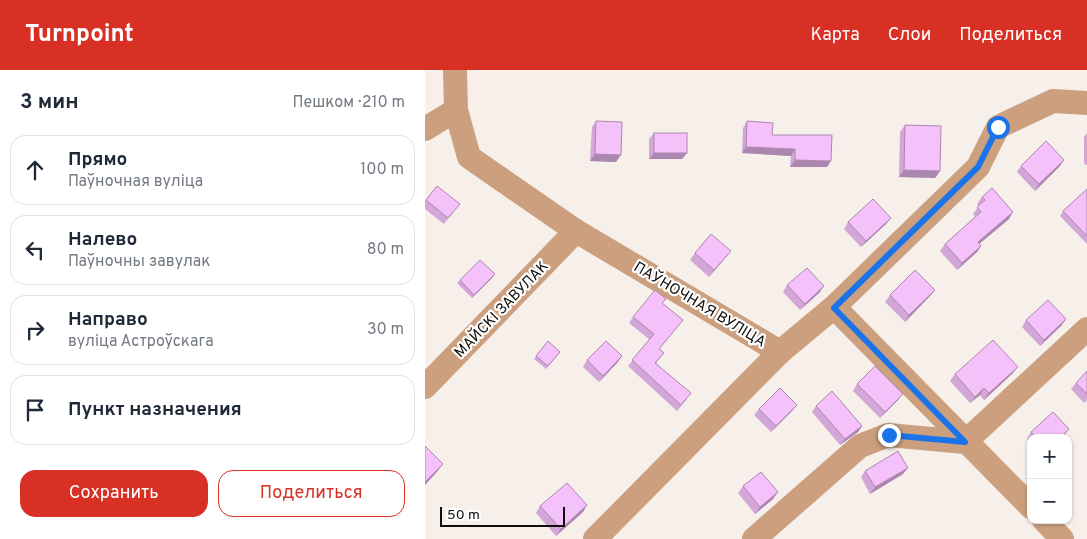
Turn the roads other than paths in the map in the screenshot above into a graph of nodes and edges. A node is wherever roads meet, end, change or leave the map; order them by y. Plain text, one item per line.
1 (455, 70) edge
2 (1087, 103) edge
3 (456, 110) junction
4 (425, 129) edge
5 (576, 230) junction
6 (834, 308) junction
7 (1087, 329) edge
8 (780, 352) junction
9 (425, 387) edge
10 (965, 442) junction
11 (1027, 503) edge
12 (1047, 524) edge
13 (595, 539) edge
14 (754, 539) edge
15 (1062, 539) edge

1 - 3 street, ПАЎНОЧНАЯ ВУЛІЦА
2 - 6 street, ПАЎНОЧНАЯ ВУЛІЦА
3 - 4 street
3 - 5 street, ПАЎНОЧНАЯ ВУЛІЦА
5 - 8 street, ПАЎНОЧНАЯ ВУЛІЦА
5 - 9 street, МАЙСКІ ЗАВУЛАК
6 - 8 street, ПАЎНОЧНАЯ ВУЛІЦА
6 - 10 street
7 - 10 street
8 - 13 street
10 - 11 street
10 - 14 street
12 - 15 street

